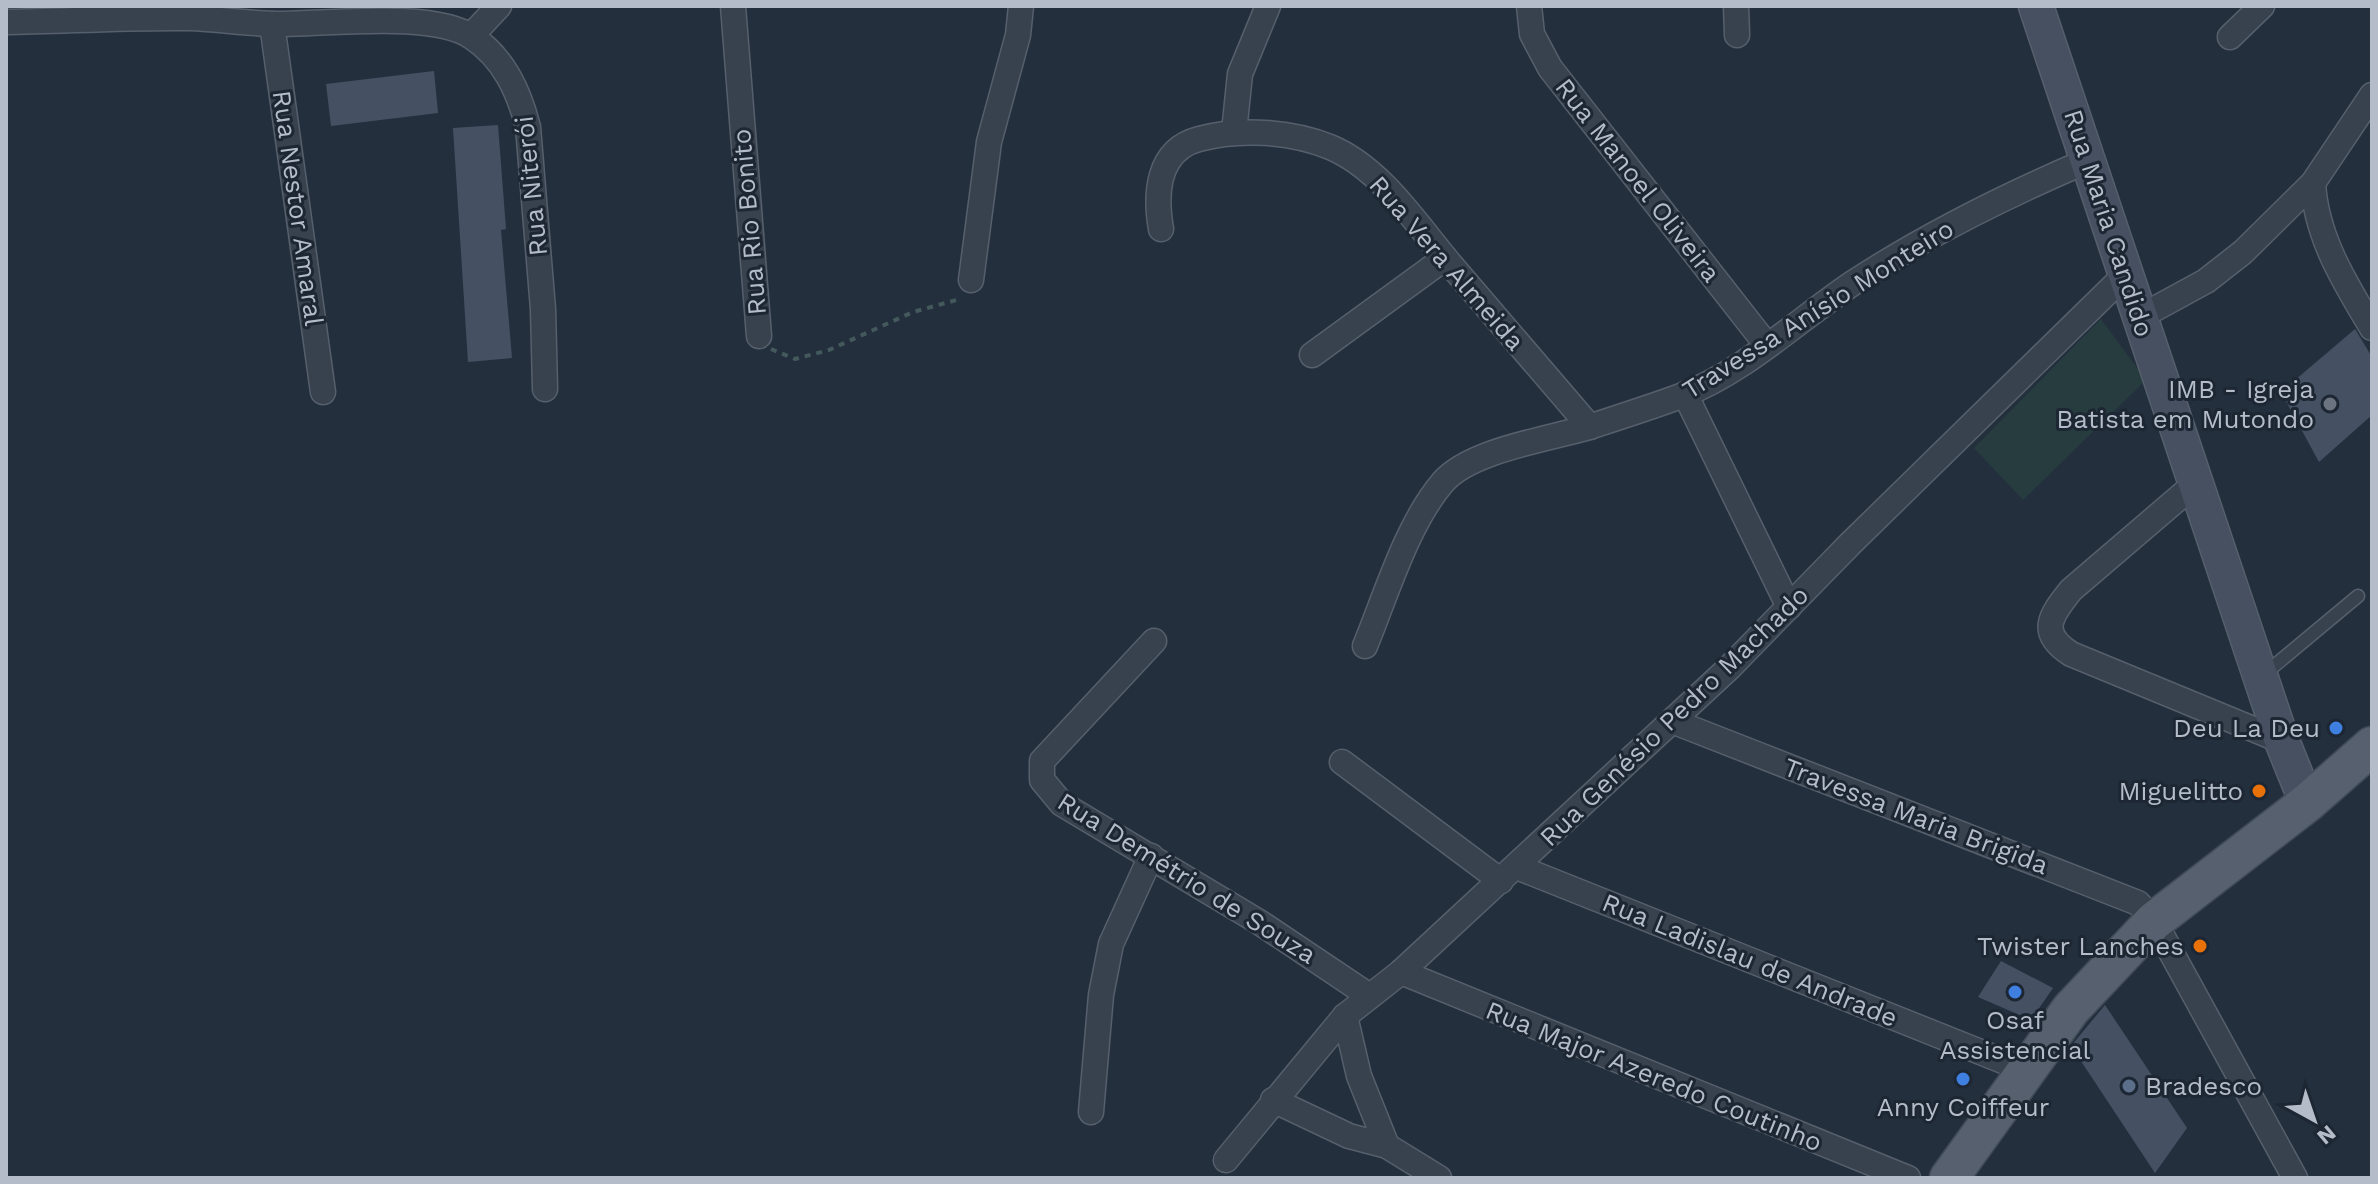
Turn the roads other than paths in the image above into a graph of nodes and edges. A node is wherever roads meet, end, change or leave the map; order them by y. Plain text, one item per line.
1 (499, 6) edge
2 (733, 6) edge
3 (1021, 6) edge
4 (1268, 6) edge
5 (1529, 6) edge
6 (1736, 6) edge
7 (2036, 6) edge
8 (2262, 6) edge
9 (194, 12) edge
10 (6, 22) edge
11 (272, 24) junction
12 (1737, 35) dead end
13 (471, 36) junction
14 (2230, 37) dead end
15 (2372, 95) edge
16 (1234, 132) junction
17 (2089, 160) junction
18 (2313, 183) junction
19 (1161, 229) dead end
20 (1445, 258) junction
21 (2126, 274) junction
22 (971, 280) road end
23 (2140, 317) junction
24 (2372, 328) edge
25 (759, 336) road end
26 (1766, 344) junction
27 (1312, 355) dead end
28 (545, 389) dead end
29 (323, 392) dead end
30 (1685, 394) junction
31 (1590, 427) junction
32 (2196, 483) junction
33 (2358, 596) dead end
34 (1789, 607) junction
35 (1154, 641) dead end
36 (1365, 646) dead end
37 (2261, 677) junction
38 (1672, 721) junction
39 (2282, 741) junction
40 (2372, 746) edge
41 (1342, 762) dead end
42 (2307, 803) junction
43 (1151, 856) junction
44 (1509, 874) junction
45 (2154, 921) junction
46 (1401, 972) junction
47 (1368, 995) junction
48 (1345, 1016) junction
49 (2028, 1071) junction
50 (1273, 1100) junction
51 (1091, 1112) dead end
52 (1387, 1146) junction
53 (1226, 1160) dead end
54 (1439, 1178) edge
55 (1908, 1178) edge
56 (1949, 1178) edge
57 (2295, 1178) edge

1 - 13 street
2 - 25 street, Rua Rio Bonito
3 - 22 street
4 - 16 street
5 - 26 street, Rua Manoel Oliveira
6 - 12 street
7 - 17 street, Rua Maria Candido
8 - 14 street
9 - 10 street, Rua Niterói
9 - 11 street, Rua Niterói
11 - 13 street, Rua Niterói
11 - 29 street, Rua Nestor Amaral
13 - 28 street, Rua Niterói
15 - 18 street
16 - 19 street, Rua Vera Almeida
16 - 20 street, Rua Vera Almeida
17 - 21 street, Rua Maria Candido
17 - 26 street, Travessa Anísio Monteiro
18 - 23 street
18 - 24 street
20 - 27 street
20 - 31 street, Rua Vera Almeida
21 - 23 street, Rua Maria Candido
21 - 34 street, Rua Genésio Pedro Machado
23 - 32 street, Rua Maria Candido
26 - 30 street, Travessa Anísio Monteiro
30 - 31 street, Travessa Anísio Monteiro
30 - 34 street
31 - 36 street, Travessa Anísio Monteiro
32 - 37 street, Rua Maria Candido
32 - 39 street
33 - 37 lane
34 - 38 street, Rua Genésio Pedro Machado
35 - 43 street, Rua Demétrio de Souza
37 - 39 street, Rua Maria Candido
38 - 44 street, Rua Genésio Pedro Machado
38 - 45 street, Travessa Maria Brigida
39 - 42 street, Rua Maria Candido
40 - 42 main road
41 - 44 street, Rua Ladislau de Andrade
42 - 45 main road
43 - 47 street, Rua Demétrio de Souza
43 - 51 street
44 - 46 street, Rua Genésio Pedro Machado
44 - 49 street, Rua Ladislau de Andrade
45 - 49 main road
45 - 57 street
46 - 47 street, Rua Genésio Pedro Machado
46 - 55 street, Rua Major Azeredo Coutinho
47 - 48 street, Rua Genésio Pedro Machado
48 - 50 street, Rua Genésio Pedro Machado
48 - 52 street
49 - 56 main road
50 - 52 street
50 - 53 street, Rua Genésio Pedro Machado
52 - 54 street

